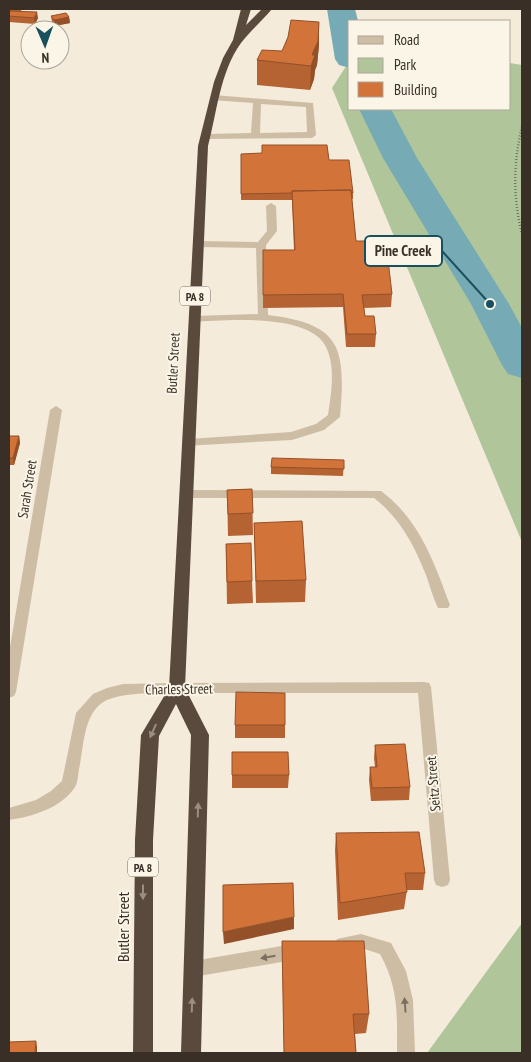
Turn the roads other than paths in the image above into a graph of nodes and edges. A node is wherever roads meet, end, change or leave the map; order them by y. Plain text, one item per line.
1 (246, 9) edge
2 (267, 9) edge
3 (235, 45) junction
4 (214, 98) junction
5 (257, 102) junction
6 (206, 137) junction
7 (255, 137) junction
8 (271, 206) dead end
9 (198, 244) junction
10 (261, 245) junction
11 (263, 318) junction
12 (194, 319) junction
13 (56, 410) dead end
14 (188, 443) junction
15 (186, 494) junction
16 (443, 605) dead end
17 (424, 687) joint
18 (177, 688) junction
19 (9, 692) edge
20 (9, 814) edge
21 (442, 880) dead end
22 (332, 946) edge
23 (312, 949) edge
24 (193, 969) junction
25 (143, 1053) edge
26 (191, 1053) edge
27 (406, 1053) edge

1 - 3 highway, Butler Street / PA 8
2 - 3 highway, Butler Street / PA 8
3 - 4 highway, Butler Street / PA 8
4 - 5 street
4 - 6 highway, Butler Street / PA 8
5 - 7 street
5 - 7 street
6 - 7 street
6 - 9 highway, Butler Street / PA 8
8 - 10 street
9 - 10 street
9 - 12 highway, Butler Street / PA 8
10 - 11 street
11 - 12 street
11 - 14 street
12 - 14 highway, Butler Street / PA 8
13 - 19 street, Sarah Street
14 - 15 highway, Butler Street / PA 8
15 - 16 street
15 - 18 highway, Butler Street / PA 8
17 - 18 street, Charles Street
17 - 21 street, Seitz Street
18 - 20 street, Charles Street
24 -> 18 highway, Butler Street / PA 8
18 -> 25 highway, Butler Street / PA 8
27 -> 22 street
23 -> 24 street
26 -> 24 highway, Butler Street / PA 8

